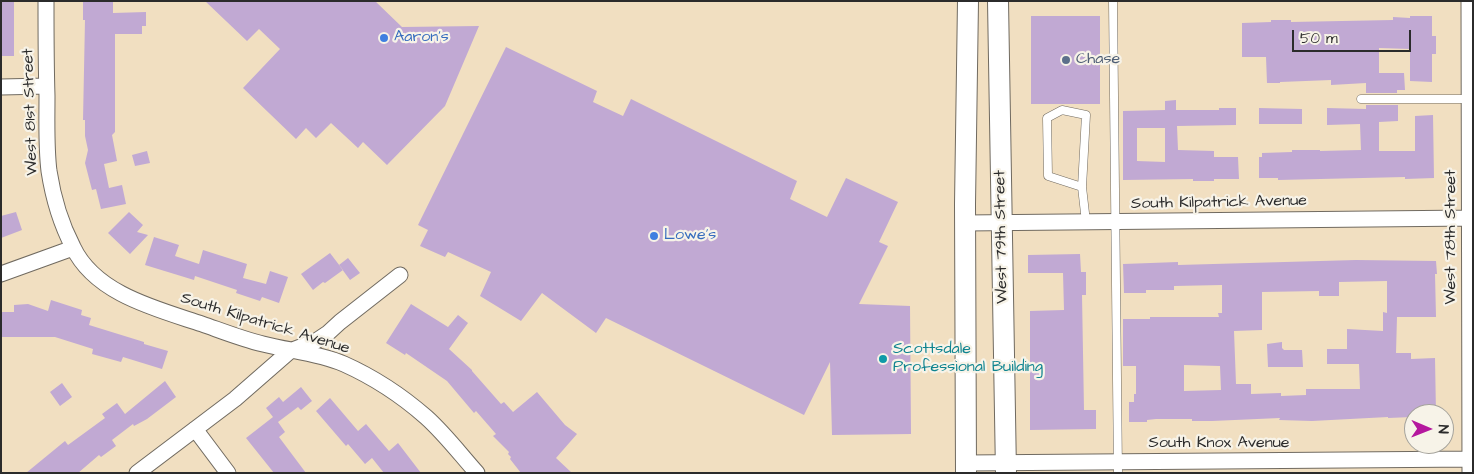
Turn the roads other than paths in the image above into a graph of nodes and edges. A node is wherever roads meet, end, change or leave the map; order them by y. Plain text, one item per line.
1 (46, 1) edge
2 (968, 1) edge
3 (998, 1) edge
4 (1113, 1) edge
5 (1469, 1) edge
6 (46, 86) junction
7 (1, 87) edge
8 (1361, 98) dead end
9 (1469, 99) junction
10 (1082, 187) junction
11 (1471, 218) edge
12 (1086, 222) junction
13 (1115, 222) junction
14 (965, 223) junction
15 (1001, 223) junction
16 (73, 248) junction
17 (1, 274) edge
18 (400, 275) dead end
19 (290, 351) junction
20 (195, 429) junction
21 (1471, 464) edge
22 (1118, 467) edge
23 (966, 468) edge
24 (1006, 468) edge
25 (136, 473) edge
26 (228, 473) edge
27 (478, 473) edge

1 - 6 street, West 81st Street
2 - 14 main road
3 - 15 main road, West 79th Street
4 - 13 lane
5 - 9 street, West 78th Street
6 - 7 street
6 - 16 street, West 81st Street
8 - 9 lane
9 - 11 street, West 78th Street
10 - 10 lane
10 - 12 lane
11 - 13 street, South Kilpatrick Avenue
11 - 21 street, West 78th Street
12 - 13 street, South Kilpatrick Avenue
12 - 15 street, South Kilpatrick Avenue
13 - 22 lane
14 - 15 street, South Kilpatrick Avenue
14 - 23 main road
15 - 24 main road, West 79th Street
16 - 17 street
16 - 19 street, South Kilpatrick Avenue
18 - 19 street
19 - 20 street
19 - 27 street, South Kilpatrick Avenue
20 - 25 street
20 - 26 street
21 - 22 street, South Knox Avenue
22 - 24 street, South Knox Avenue
23 - 24 street, South Knox Avenue

